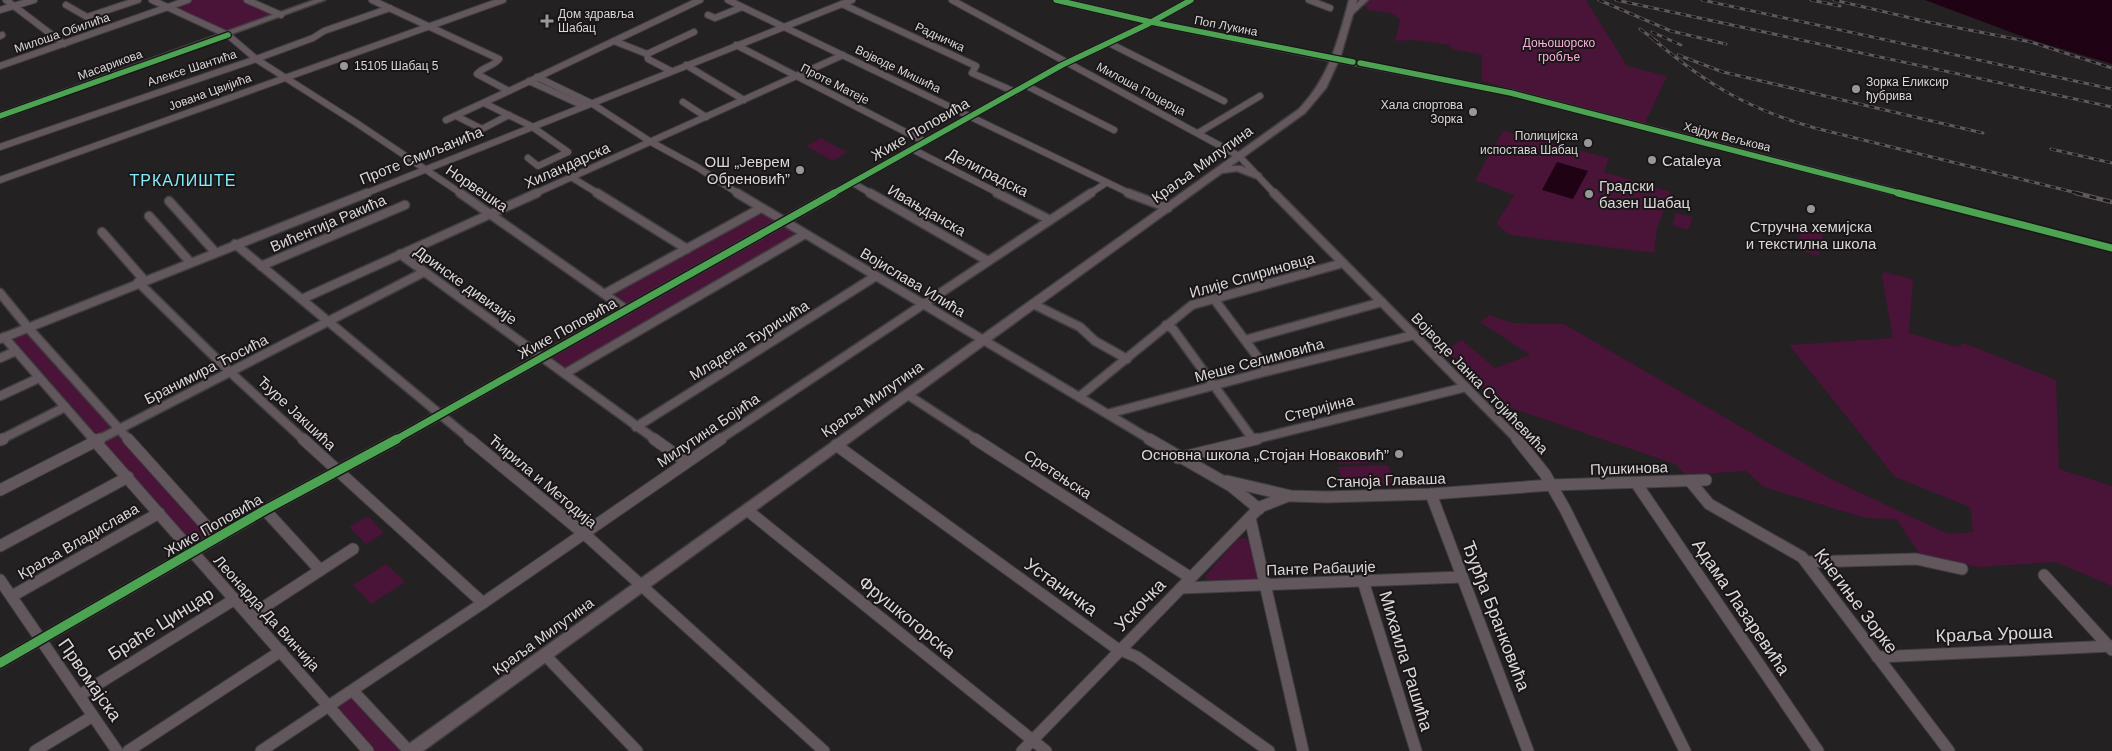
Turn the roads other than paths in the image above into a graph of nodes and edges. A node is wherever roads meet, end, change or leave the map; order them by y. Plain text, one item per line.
1 (6, 0) edge
2 (34, 0) edge
3 (138, 0) edge
4 (152, 0) edge
5 (188, 0) edge
6 (247, 0) edge
7 (321, 0) edge
8 (372, 0) edge
9 (503, 0) edge
10 (700, 0) edge
11 (728, 0) edge
12 (852, 0) edge
13 (952, 0) edge
14 (1056, 0) edge
15 (1191, 0) edge
16 (1309, 0) edge
17 (1353, 0) edge
18 (1364, 0) edge
19 (842, 4) junction
20 (66, 5) dead end
21 (14, 6) junction
22 (742, 7) junction
23 (166, 8) junction
24 (390, 8) junction
25 (1330, 8) dead end
26 (0, 10) edge
27 (1350, 13) junction
28 (281, 15) junction
29 (708, 15) dead end
30 (1151, 22) junction
31 (428, 26) junction
32 (782, 26) junction
33 (694, 32) dead end
34 (228, 35) junction
35 (614, 41) junction
36 (1108, 43) junction
37 (64, 44) junction
38 (1340, 44) junction
39 (736, 45) junction
40 (647, 54) junction
41 (842, 55) junction
42 (498, 58) joint
43 (256, 59) junction
44 (1334, 59) junction
45 (1067, 63) junction
46 (1357, 63) junction
47 (686, 65) junction
48 (0, 66) edge
49 (671, 71) junction
50 (1329, 72) junction
51 (796, 76) junction
52 (537, 77) junction
53 (284, 78) junction
54 (529, 81) junction
55 (1028, 86) junction
56 (509, 91) junction
57 (1015, 92) junction
58 (1260, 96) dead end
59 (744, 100) junction
60 (1224, 101) dead end
61 (683, 102) dead end
62 (484, 103) junction
63 (588, 104) junction
64 (509, 115) junction
65 (0, 116) edge
66 (456, 116) junction
67 (970, 116) junction
68 (706, 117) junction
69 (446, 120) dead end
70 (531, 126) junction
71 (1114, 130) dead end
72 (1198, 133) junction
73 (651, 142) junction
74 (925, 142) junction
75 (0, 146) edge
76 (912, 149) junction
77 (1239, 156) junction
78 (528, 158) dead end
79 (424, 169) junction
80 (1221, 170) junction
81 (1258, 176) junction
82 (571, 177) junction
83 (0, 180) edge
84 (1106, 182) junction
85 (853, 183) junction
86 (169, 201) dead end
87 (405, 206) dead end
88 (761, 208) junction
89 (1168, 208) junction
90 (491, 214) junction
91 (149, 216) dead end
92 (1050, 220) junction
93 (784, 221) junction
94 (102, 232) dead end
95 (805, 234) junction
96 (235, 244) junction
97 (2112, 248) edge
98 (687, 249) junction
99 (215, 252) junction
100 (400, 254) junction
101 (988, 261) junction
102 (190, 262) junction
103 (1343, 263) junction
104 (261, 266) junction
105 (424, 272) junction
106 (876, 276) junction
107 (141, 281) junction
108 (0, 293) edge
109 (606, 293) junction
110 (302, 299) junction
111 (1214, 299) junction
112 (1382, 302) junction
113 (922, 304) junction
114 (1033, 304) junction
115 (627, 310) junction
116 (328, 321) junction
117 (1166, 325) junction
118 (27, 327) junction
119 (1414, 335) junction
120 (2, 338) edge
121 (984, 339) junction
122 (1245, 340) junction
123 (16, 351) junction
124 (543, 357) junction
125 (0, 358) edge
126 (1127, 359) junction
127 (229, 371) junction
128 (1268, 371) junction
129 (566, 373) junction
130 (39, 378) junction
131 (1214, 386) junction
132 (1466, 387) junction
133 (908, 395) junction
134 (0, 396) edge
135 (1079, 397) junction
136 (65, 407) junction
137 (1112, 414) junction
138 (440, 415) junction
139 (636, 427) junction
140 (118, 429) junction
141 (1252, 438) junction
142 (0, 440) edge
143 (95, 441) junction
144 (836, 445) junction
145 (1178, 458) junction
146 (686, 462) junction
147 (338, 471) junction
148 (128, 477) junction
149 (1222, 480) junction
150 (1706, 480) dead end
151 (1690, 481) junction
152 (1636, 483) junction
153 (1552, 485) junction
154 (0, 490) edge
155 (1431, 494) junction
156 (1291, 496) junction
157 (1259, 509) junction
158 (266, 510) junction
159 (747, 510) junction
160 (159, 513) junction
161 (1250, 518) junction
162 (583, 533) junction
163 (217, 538) junction
164 (0, 546) edge
165 (353, 549) dead end
166 (193, 552) junction
167 (1806, 562) junction
168 (1962, 568) dead end
169 (320, 570) junction
170 (2044, 575) dead end
171 (1462, 577) junction
172 (1191, 578) junction
173 (1363, 581) junction
174 (1, 584) edge
175 (1266, 585) junction
176 (641, 586) junction
177 (1181, 588) junction
178 (12, 596) junction
179 (235, 599) junction
180 (483, 603) junction
181 (250, 616) junction
182 (41, 640) junction
183 (2111, 648) edge
184 (1121, 650) junction
185 (281, 651) junction
186 (545, 655) junction
187 (1877, 657) junction
188 (0, 663) edge
189 (353, 690) junction
190 (80, 695) junction
191 (330, 706) junction
192 (93, 716) junction
193 (1033, 740) junction
194 (36, 751) edge
195 (117, 751) edge
196 (128, 751) edge
197 (261, 751) edge
198 (368, 751) edge
199 (410, 751) edge
200 (637, 751) edge
201 (824, 751) edge
202 (1022, 751) edge
203 (1046, 751) edge
204 (1269, 751) edge
205 (1304, 751) edge
206 (1416, 751) edge
207 (1528, 751) edge
208 (1685, 751) edge
209 (1818, 751) edge
210 (1949, 751) edge

1 - 21 street
2 - 21 street
3 - 20 street
4 - 23 street
5 - 23 street, Милоша Обилића
6 - 28 street
7 - 28 main road, Масарикова
8 - 24 street
9 - 31 street
10 - 35 street
11 - 22 street, Војводе Мишића
12 - 19 street, Проте Смиљанића
13 - 45 street, Милоша Поцерца
14 - 30 street, Поп Лукина
15 - 30 street
16 - 25 street
17 - 27 main road, Краља Милутина
18 - 27 main road
19 - 32 street, Проте Смиљанића
19 - 57 street, Радничка
21 - 26 street
21 - 37 street
22 - 29 street
22 - 32 street, Војводе Мишића
23 - 34 street
23 - 37 street, Милоша Обилића
24 - 31 street
24 - 43 street, Алексе Шантића
27 - 38 main road, Краља Милутина
28 - 34 main road, Масарикова
30 - 36 street, Жике Поповића
30 - 44 street, Поп Лукина
31 - 42 street
31 - 53 street, Јована Цвијића
32 - 39 street, Проте Смиљанића
32 - 41 street, Војводе Мишића
33 - 40 street
34 - 43 street
34 - 65 main road, Масарикова
35 - 40 street
35 - 52 street
36 - 45 street, Жике Поповића
36 - 60 street
37 - 48 street, Милоша Обилића
38 - 44 main road, Краља Милутина
38 - 46 main road
39 - 47 street, Проте Смиљанића
39 - 51 street, Проте Матеје
40 - 49 street
41 - 51 street, Хиландарска
41 - 67 street, Војводе Мишића
42 - 56 street
43 - 53 street
43 - 75 street, Алексе Шантића
44 - 46 main road, Хајдук Вељкова
44 - 50 main road, Краља Милутина
45 - 55 street, Жике Поповића
45 - 72 street, Милоша Поцерца
46 - 50 main road
46 - 97 main road, Хајдук Вељкова
47 - 49 street, Проте Смиљанића
47 - 59 street
49 - 63 street, Проте Смиљанића
50 - 77 main road, Краља Милутина
51 - 59 street, Хиландарска
51 - 74 street, Проте Матеје
52 - 54 street
52 - 63 street
53 - 79 street, Норвешка
53 - 83 street, Јована Цвијића
54 - 56 street
54 - 63 street
55 - 57 street, Жике Поповића
55 - 71 street
56 - 62 street
57 - 67 street, Жике Поповића
58 - 72 street
59 - 68 street, Хиландарска
61 - 68 street
62 - 64 street
62 - 66 street
63 - 70 street, Проте Смиљанића
63 - 73 street, Војислава Илића
64 - 66 street
64 - 70 street
66 - 69 street
67 - 74 street, Жике Поповића
67 - 84 street, Војводе Мишића
68 - 73 street, Хиландарска
70 - 78 street
70 - 79 street, Проте Смиљанића
72 - 77 street, Милоша Поцерца
73 - 82 street, Хиландарска
73 - 88 street, Војислава Илића
74 - 76 street, Жике Поповића
76 - 85 street, Жике Поповића
76 - 92 street, Делиградска
77 - 80 main road, Краља Милутина
77 - 81 street, Војводе Јанка Стојићевића
79 - 90 street, Норвешка
79 - 96 street, Проте Смиљанића
80 - 81 main road
80 - 89 main road, Краља Милутина
81 - 103 street, Војводе Јанка Стојићевића
82 - 90 street, Хиландарска
82 - 98 street
84 - 89 street, Војводе Мишића
84 - 92 street, Милутина Бојића
85 - 93 street, Жике Поповића
85 - 101 street, Ивањданска
86 - 99 street
87 - 104 street, Вићентија Ракића
88 - 93 street, Војислава Илића
88 - 98 street
89 - 114 main road, Краља Милутина
90 - 100 street, Хиландарска
90 - 109 street, Норвешка
91 - 102 street
92 - 101 street, Милутина Бојића
93 - 95 street, Војислава Илића
93 - 115 street, Жике Поповића
94 - 107 street, Ђуре Јакшића
95 - 106 street, Војислава Илића
95 - 129 street
96 - 99 street, Проте Смиљанића
96 - 104 street, Ћирила и Методија
98 - 109 street
99 - 102 street, Проте Смиљанића
100 - 105 street, Дринске дивизије
100 - 110 street, Хиландарска
101 - 113 street, Милутина Бојића
102 - 107 street, Проте Смиљанића
103 - 111 street, Илије Спириновца
103 - 112 street, Војводе Јанка Стојићевића
104 - 110 street, Ћирила и Методија
105 - 116 street, Бранимира Ћосића
105 - 124 street, Дринске дивизије
106 - 113 street, Војислава Илића
106 - 139 street, Младена Ђуричића
107 - 118 street, Проте Смиљанића
107 - 127 street, Ђуре Јакшића
108 - 118 street, Леонарда Да Винчија
109 - 115 street, Норвешка
110 - 116 street, Ћирила и Методија
111 - 117 street, Илије Спириновца
111 - 122 street
112 - 119 street, Војводе Јанка Стојићевића
112 - 122 street
113 - 121 street, Војислава Илића
113 - 146 street, Милутина Бојића
114 - 121 main road, Краља Милутина
114 - 126 street
115 - 124 street, Жике Поповића
116 - 127 street, Бранимира Ћосића
116 - 138 street, Ћирила и Методија
117 - 126 street, Илије Спириновца
117 - 131 street
118 - 120 street, Проте Смиљанића
118 - 140 street, Леонарда Да Винчија
119 - 128 street, Меше Селимовића
119 - 132 street, Војводе Јанка Стојићевића
120 - 123 street, Леонарда Да Винчија
121 - 133 main road, Краља Милутина
121 - 135 street, Војислава Илића
122 - 128 street
123 - 125 street
123 - 130 street, Леонарда Да Винчија
124 - 129 street, Дринске дивизије
124 - 138 street, Жике Поповића
126 - 135 street, Илије Спириновца
127 - 140 street, Бранимира Ћосића
127 - 147 street, Ђуре Јакшића
128 - 131 street, Меше Селимовића
129 - 139 street, Дринске дивизије
130 - 134 street
130 - 136 street, Леонарда Да Винчија
131 - 137 street, Меше Селимовића
131 - 141 street
132 - 141 street, Стеријина
132 - 153 street, Војводе Јанка Стојићевића
133 - 144 main road, Краља Милутина
133 - 172 street, Сретењска
135 - 137 street, Војислава Илића
136 - 142 street
136 - 143 street, Леонарда Да Винчија
137 - 145 street, Војислава Илића
138 - 147 street, Жике Поповића
138 - 162 street, Ћирила и Методија
139 - 146 street, Дринске дивизије
140 - 143 street, Бранимира Ћосића
140 - 163 street, Леонарда Да Винчија
141 - 145 street, Стеријина
143 - 148 street, Леонарда Да Винчија
143 - 154 street, Бранимира Ћосића
144 - 159 main road, Краља Милутина
144 - 184 street, Устаничка
145 - 149 street, Војислава Илића
146 - 162 street, Милутина Бојића
147 - 158 street, Жике Поповића
147 - 180 street, Ђуре Јакшића
148 - 160 street, Леонарда Да Винчија
148 - 164 street
149 - 156 street, Станоја Главаша
149 - 157 street
150 - 151 street, Пушкинова
151 - 152 street, Пушкинова
151 - 167 street, Кнегиње Зорке
152 - 153 street, Пушкинова
152 - 209 street, Адама Лазаревића
153 - 155 street, Станоја Главаша
153 - 208 street, Војводе Јанка Стојићевића
155 - 156 street, Станоја Главаша
155 - 171 street, Ђурђа Бранковића
156 - 157 street, Ускочка
157 - 161 street, Ускочка
158 - 163 street, Жике Поповића
158 - 169 street
159 - 176 main road, Краља Милутина
159 - 193 street, Фрушкогорска
160 - 166 street, Леонарда Да Винчија
160 - 178 street, Краља Владислава
161 - 172 street, Ускочка
161 - 175 street
162 - 176 street, Ћирила и Методија
162 - 180 street, Милутина Бојића
163 - 166 street, Жике Поповића
165 - 169 street
166 - 179 street, Леонарда Да Винчија
166 - 182 street, Жике Поповића
167 - 168 street
167 - 187 street, Кнегиње Зорке
169 - 181 street
170 - 183 street
171 - 173 street, Панте Рабаџије
171 - 207 street, Ђурђа Бранковића
172 - 177 street, Ускочка
173 - 175 street, Панте Рабаџије
173 - 206 street, Михаила Рашића
174 - 178 street, Првомајска
175 - 177 street, Панте Рабаџије
175 - 205 street
176 - 186 main road, Краља Милутина
176 - 201 street, Ћирила и Методија
177 - 184 street, Ускочка
178 - 182 street, Првомајска
179 - 181 street, Леонарда Да Винчија
179 - 190 street, Браће Цинцар
180 - 189 street, Милутина Бојића
181 - 185 street, Леонарда Да Винчија
182 - 188 street, Жике Поповића
182 - 190 street, Првомајска
183 - 187 street, Краља Уроша
184 - 193 street, Ускочка
184 - 204 street, Устаничка
185 - 191 street, Леонарда Да Винчија
185 - 196 street
186 - 199 main road, Краља Милутина
186 - 200 street
187 - 210 street, Кнегиње Зорке
189 - 191 street, Милутина Бојића
189 - 199 street
190 - 192 street, Првомајска
191 - 197 street
191 - 198 street, Леонарда Да Винчија
192 - 194 street
192 - 195 street, Првомајска
193 - 202 street, Ускочка
193 - 203 street, Фрушкогорска

